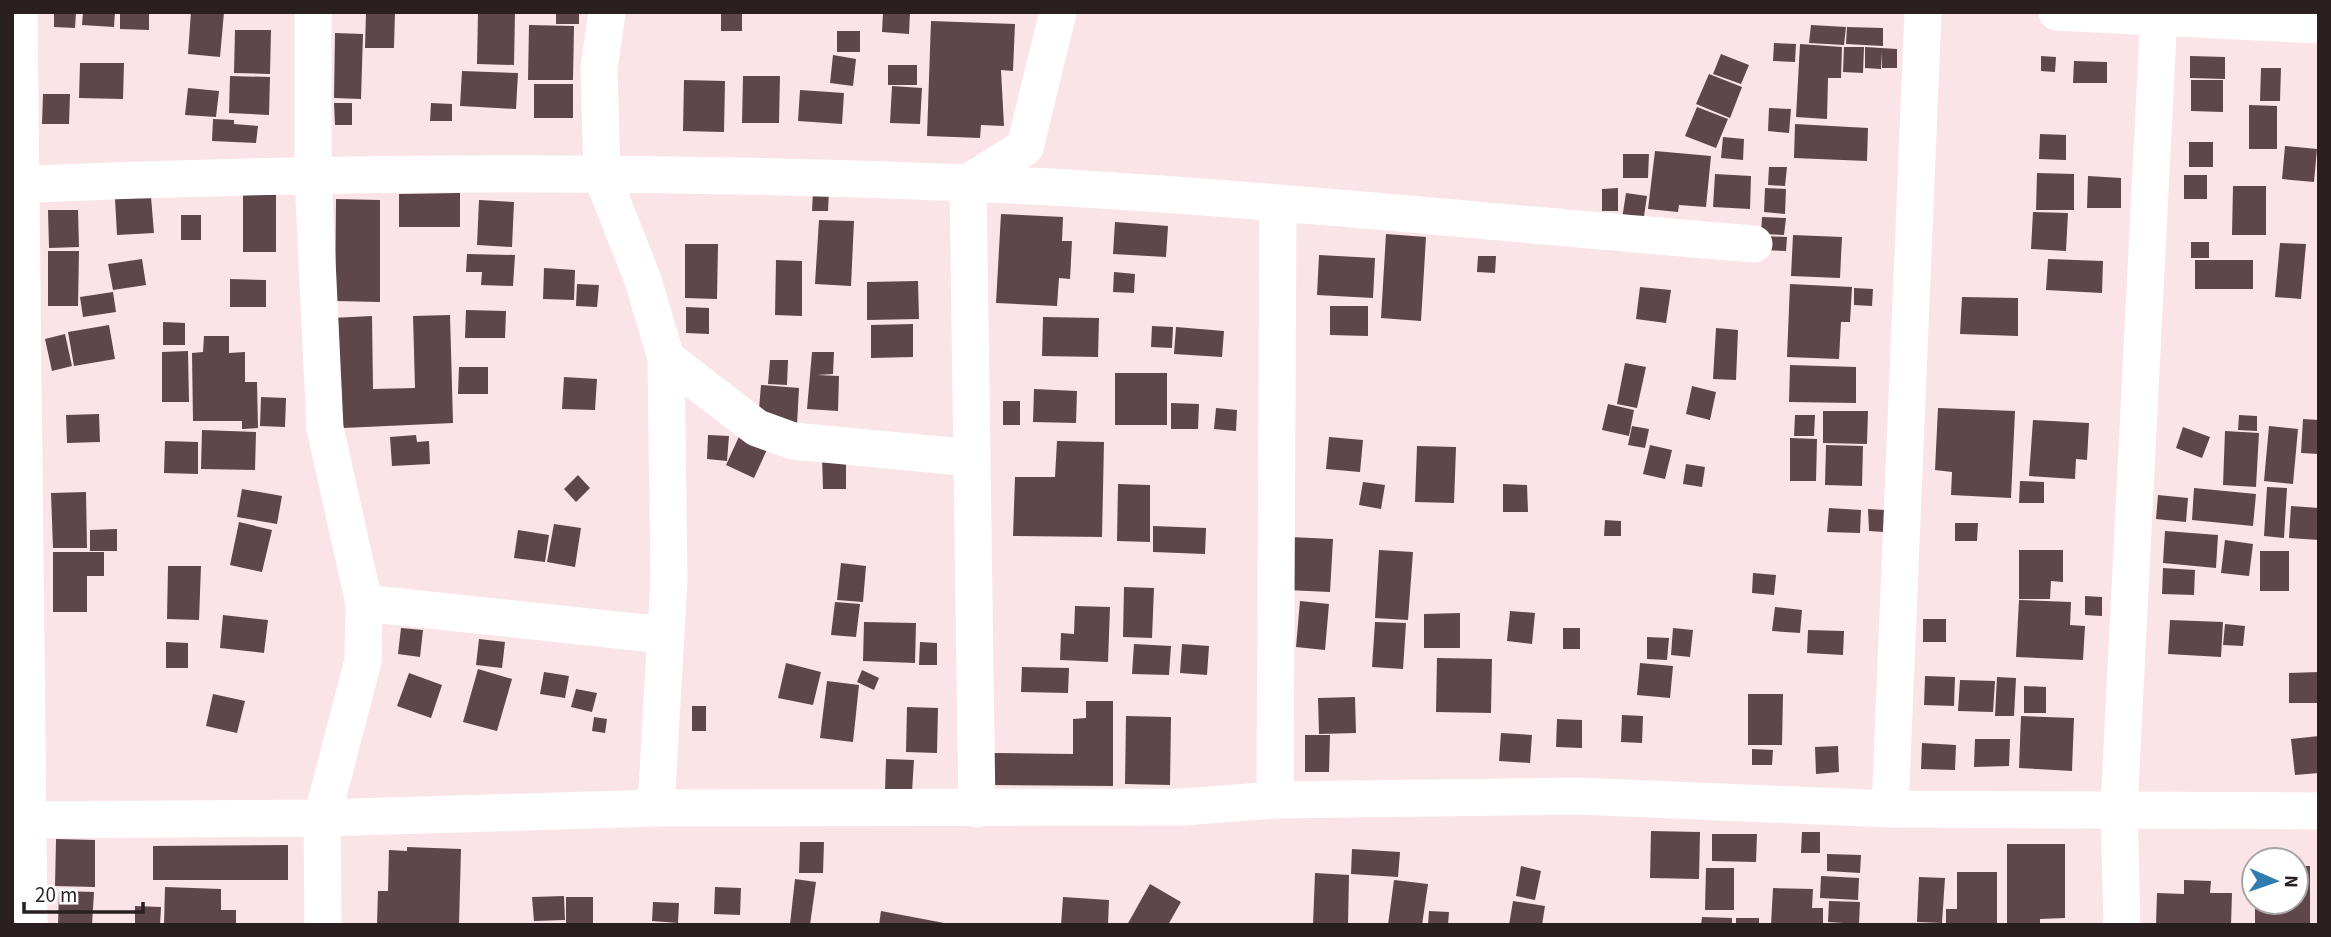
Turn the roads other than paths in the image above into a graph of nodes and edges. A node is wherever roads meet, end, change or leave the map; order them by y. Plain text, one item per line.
1 (19, 12) edge
2 (313, 12) edge
3 (607, 12) edge
4 (1058, 12) edge
5 (1923, 12) edge
6 (2057, 12) edge
7 (2160, 16) edge
8 (2319, 25) edge
9 (313, 176) junction
10 (602, 176) junction
11 (968, 183) junction
12 (18, 185) edge
13 (1278, 205) junction
14 (1754, 244) dead end
15 (666, 358) junction
16 (972, 458) junction
17 (364, 603) junction
18 (664, 635) junction
19 (1275, 800) junction
20 (656, 808) junction
21 (977, 808) junction
22 (1890, 809) junction
23 (2119, 809) junction
24 (2319, 811) edge
25 (322, 818) junction
26 (20, 820) edge
27 (29, 925) edge
28 (323, 925) edge
29 (2122, 925) edge

1 - 12 street
2 - 9 street
3 - 10 street
4 - 11 street
5 - 22 street
6 - 7 street
7 - 8 street
7 - 23 street
9 - 10 street
9 - 12 street
9 - 17 street
10 - 11 street
10 - 15 street
11 - 13 street
11 - 16 street
12 - 26 street
13 - 14 street
13 - 19 street
15 - 16 street
15 - 18 street
16 - 21 street
17 - 18 street
17 - 25 street
18 - 20 street
19 - 21 street
19 - 22 street
20 - 21 street
20 - 25 street
22 - 23 street
23 - 24 street
23 - 29 street
25 - 26 street
25 - 28 street
26 - 27 street

